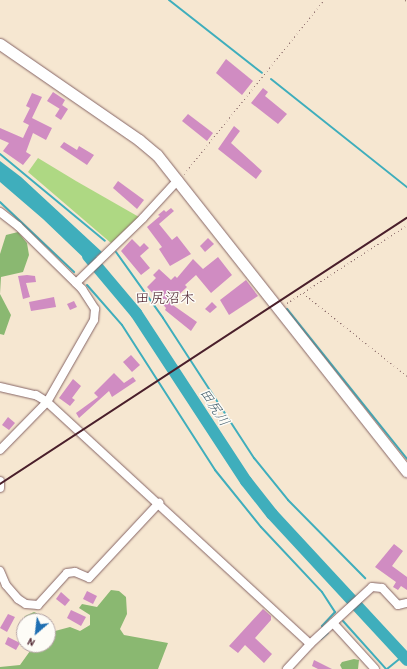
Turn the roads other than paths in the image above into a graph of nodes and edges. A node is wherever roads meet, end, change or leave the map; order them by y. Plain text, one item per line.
1 (0, 44) edge
2 (178, 180) junction
3 (0, 212) edge
4 (76, 283) junction
5 (0, 387) edge
6 (47, 402) junction
7 (0, 450) edge
8 (407, 471) edge
9 (0, 481) edge
10 (0, 488) edge
11 (159, 503) junction
12 (0, 571) edge
13 (407, 603) edge
14 (334, 623) junction
15 (310, 644) junction
16 (287, 669) edge
17 (375, 669) edge

1 - 2 street
2 - 4 street
2 - 8 street
3 - 4 street
4 - 6 street
5 - 6 street
6 - 7 street
6 - 11 street
9 - 10 street
11 - 12 street
11 - 15 street
13 - 14 street
14 - 15 street
14 - 17 street
15 - 16 street

